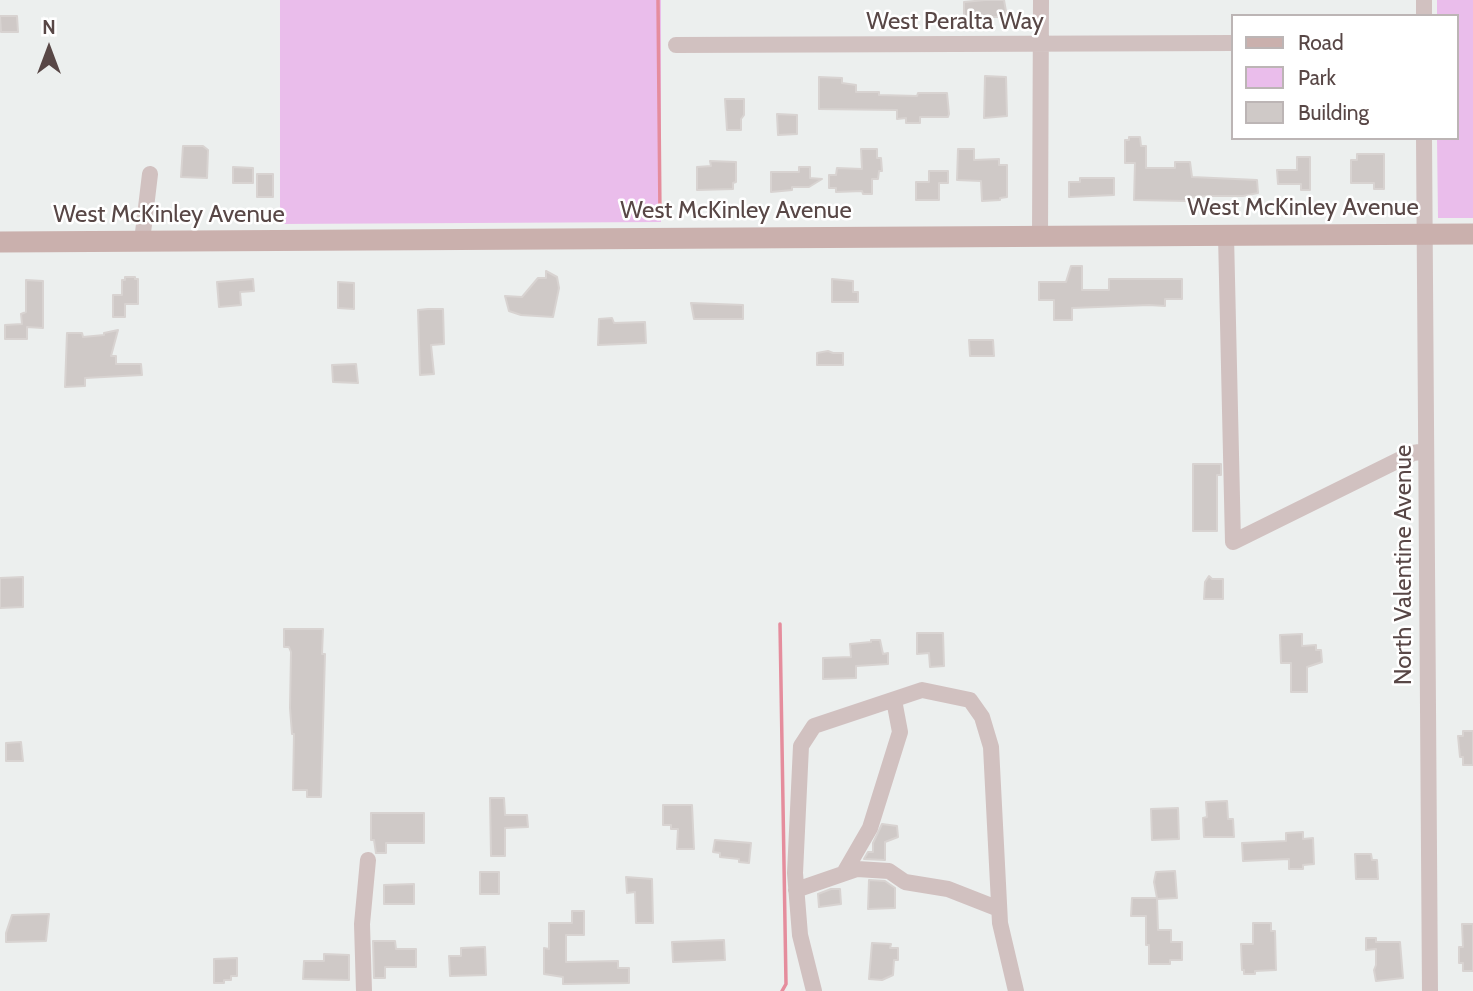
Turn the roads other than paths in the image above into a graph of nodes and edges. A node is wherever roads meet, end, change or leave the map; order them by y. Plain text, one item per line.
1 (1041, 0) edge
2 (1232, 43) edge
3 (1041, 44) junction
4 (676, 45) dead end
5 (1424, 140) edge
6 (150, 174) dead end
7 (1425, 234) junction
8 (1473, 234) edge
9 (1040, 235) junction
10 (1226, 235) junction
11 (0, 242) edge
12 (142, 242) junction
13 (1426, 451) junction
14 (894, 700) junction
15 (368, 860) dead end
16 (844, 873) junction
17 (796, 890) junction
18 (999, 909) junction
19 (364, 991) edge
20 (814, 991) edge
21 (1016, 991) edge
22 (1430, 991) edge

1 - 3 street
2 - 3 street, West Peralta Way
3 - 4 street, West Peralta Way
3 - 9 street
5 - 7 street, North Valentine Avenue
6 - 12 street
7 - 8 main road, West McKinley Avenue
7 - 10 main road, West McKinley Avenue
7 - 13 street, North Valentine Avenue
9 - 10 main road, West McKinley Avenue
9 - 12 main road, West McKinley Avenue
10 - 13 street
11 - 12 main road, West McKinley Avenue
13 - 22 street, North Valentine Avenue
14 - 16 street
14 - 17 street
14 - 18 street
15 - 19 street
16 - 17 street
16 - 18 street
17 - 20 street
18 - 21 street

